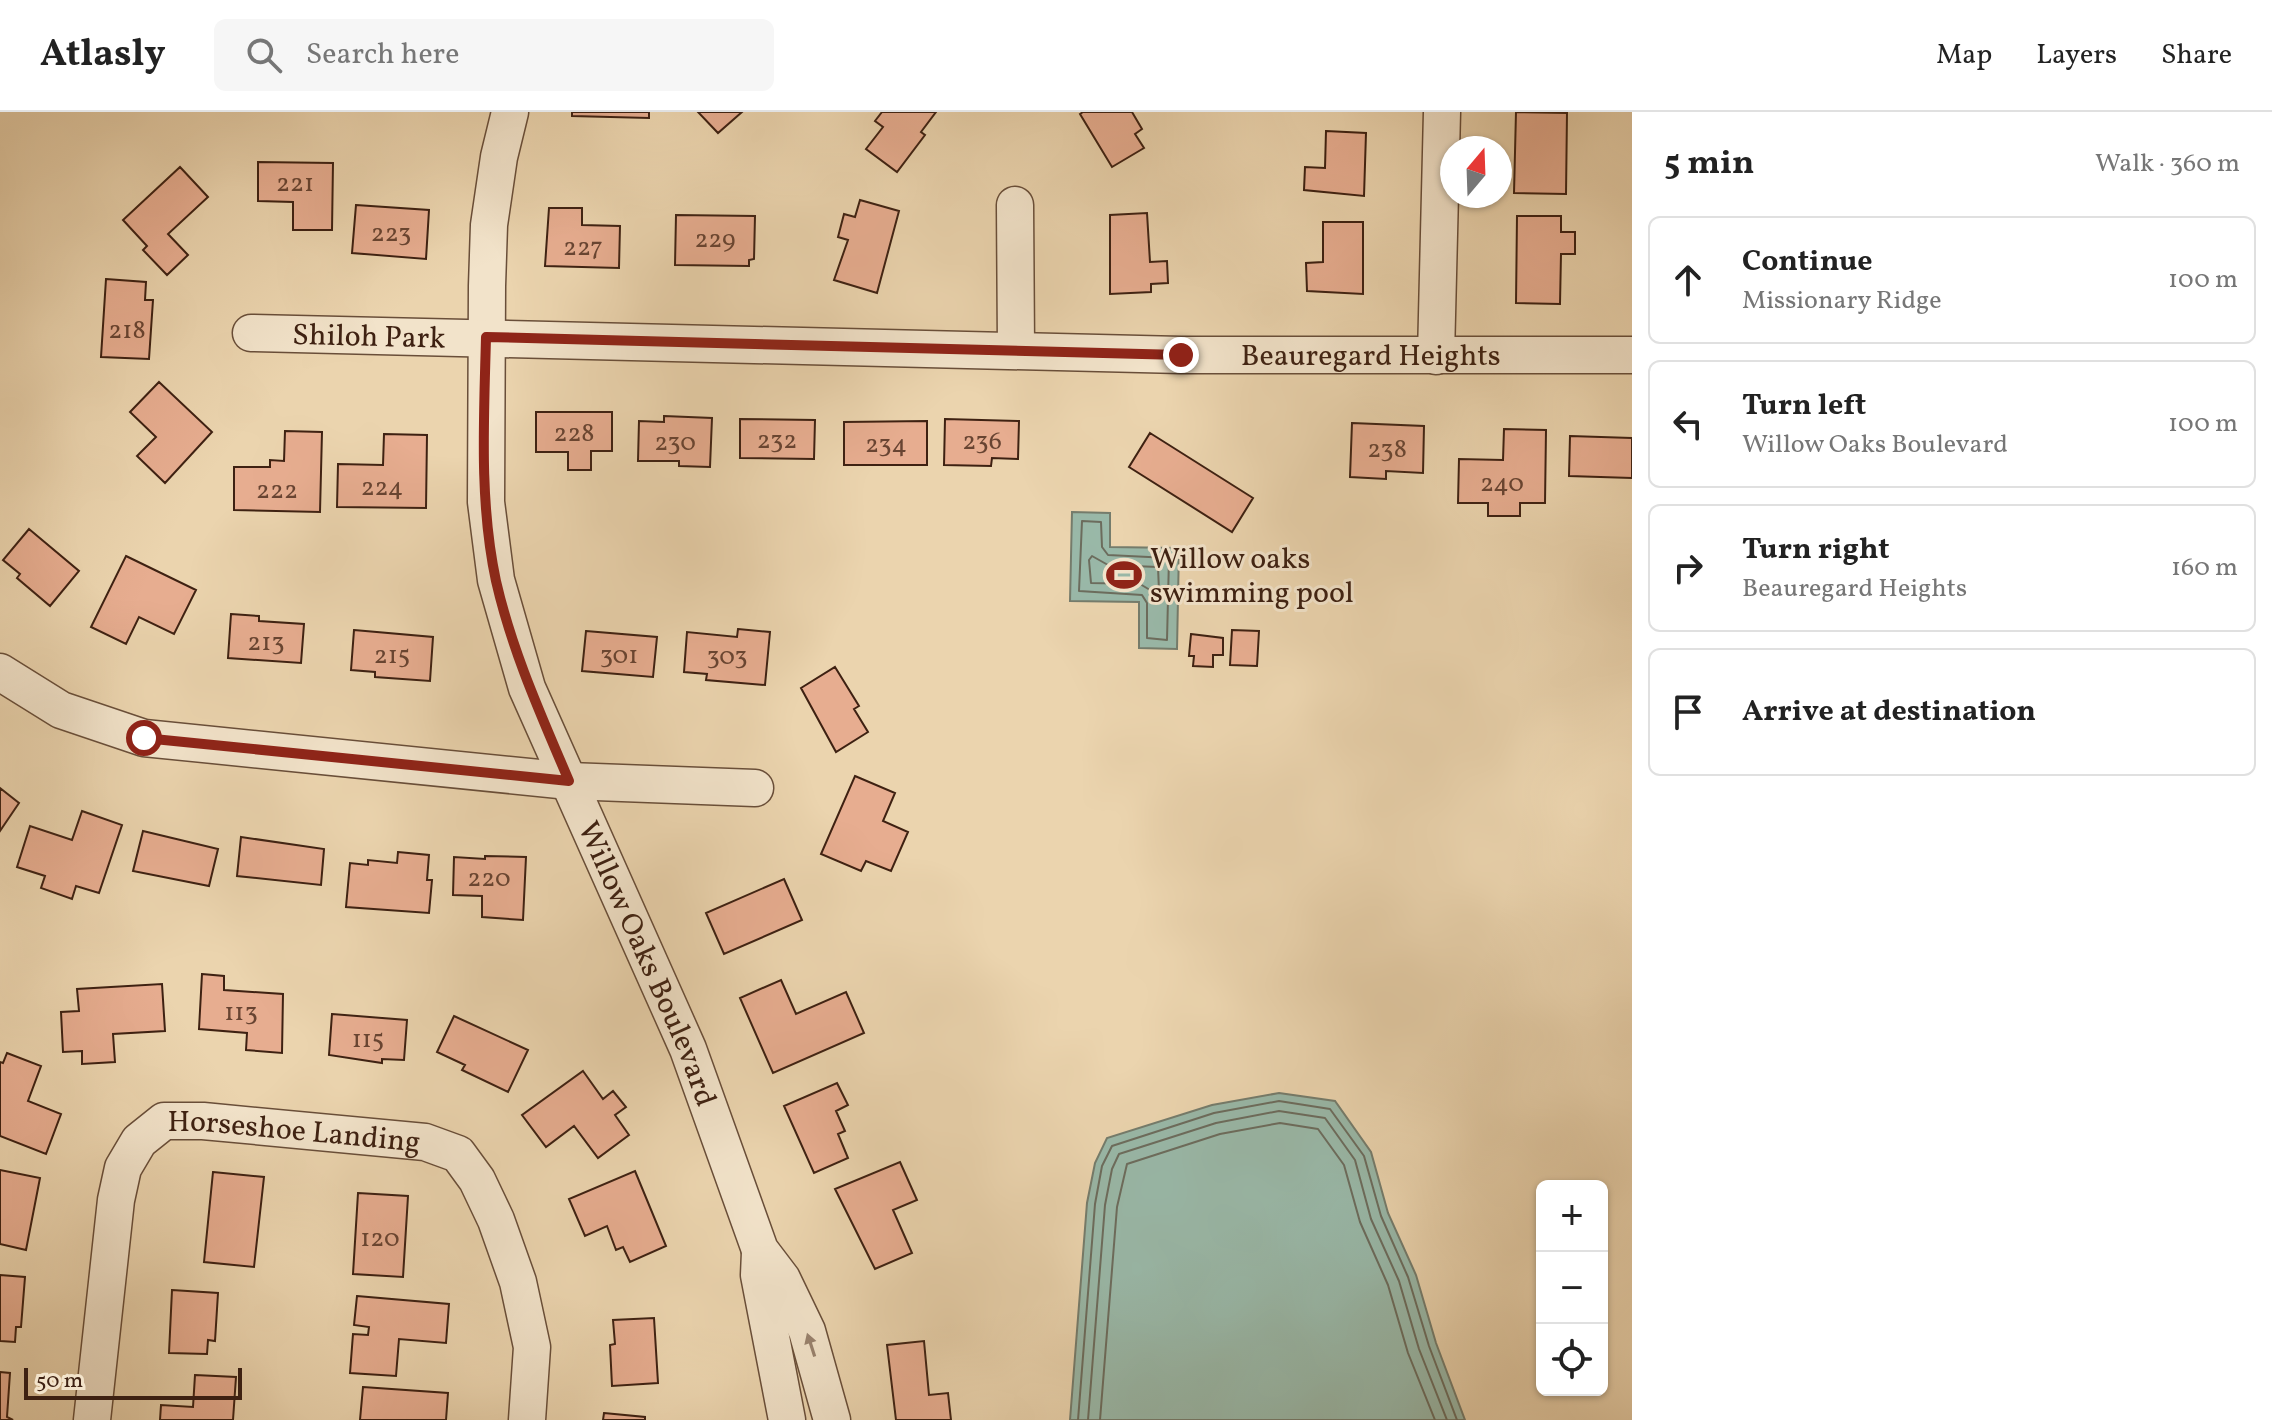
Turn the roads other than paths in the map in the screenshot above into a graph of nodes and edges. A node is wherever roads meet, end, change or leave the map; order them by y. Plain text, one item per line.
1 (510, 112) edge
2 (1442, 112) edge
3 (1015, 205) dead end
4 (251, 333) dead end
5 (486, 337) junction
6 (1016, 348) junction
7 (1632, 355) edge
8 (1436, 356) junction
9 (0, 672) edge
10 (569, 781) junction
11 (755, 788) dead end
12 (760, 1250) junction
13 (92, 1420) edge
14 (527, 1420) edge
15 (787, 1420) edge
16 (832, 1420) edge

1 - 5 street, Willow Oaks Boulevard
2 - 8 street
3 - 6 street
4 - 5 street, Shiloh Park
5 - 6 street, Beauregard Heights
5 - 10 street, Willow Oaks Boulevard
6 - 8 street, Beauregard Heights
7 - 8 street, Beauregard Heights
9 - 10 street
10 - 11 street
10 - 12 street, Willow Oaks Boulevard
12 - 15 street, Willow Oaks Boulevard
16 -> 12 street, Willow Oaks Boulevard
13 - 14 street, Horseshoe Landing

